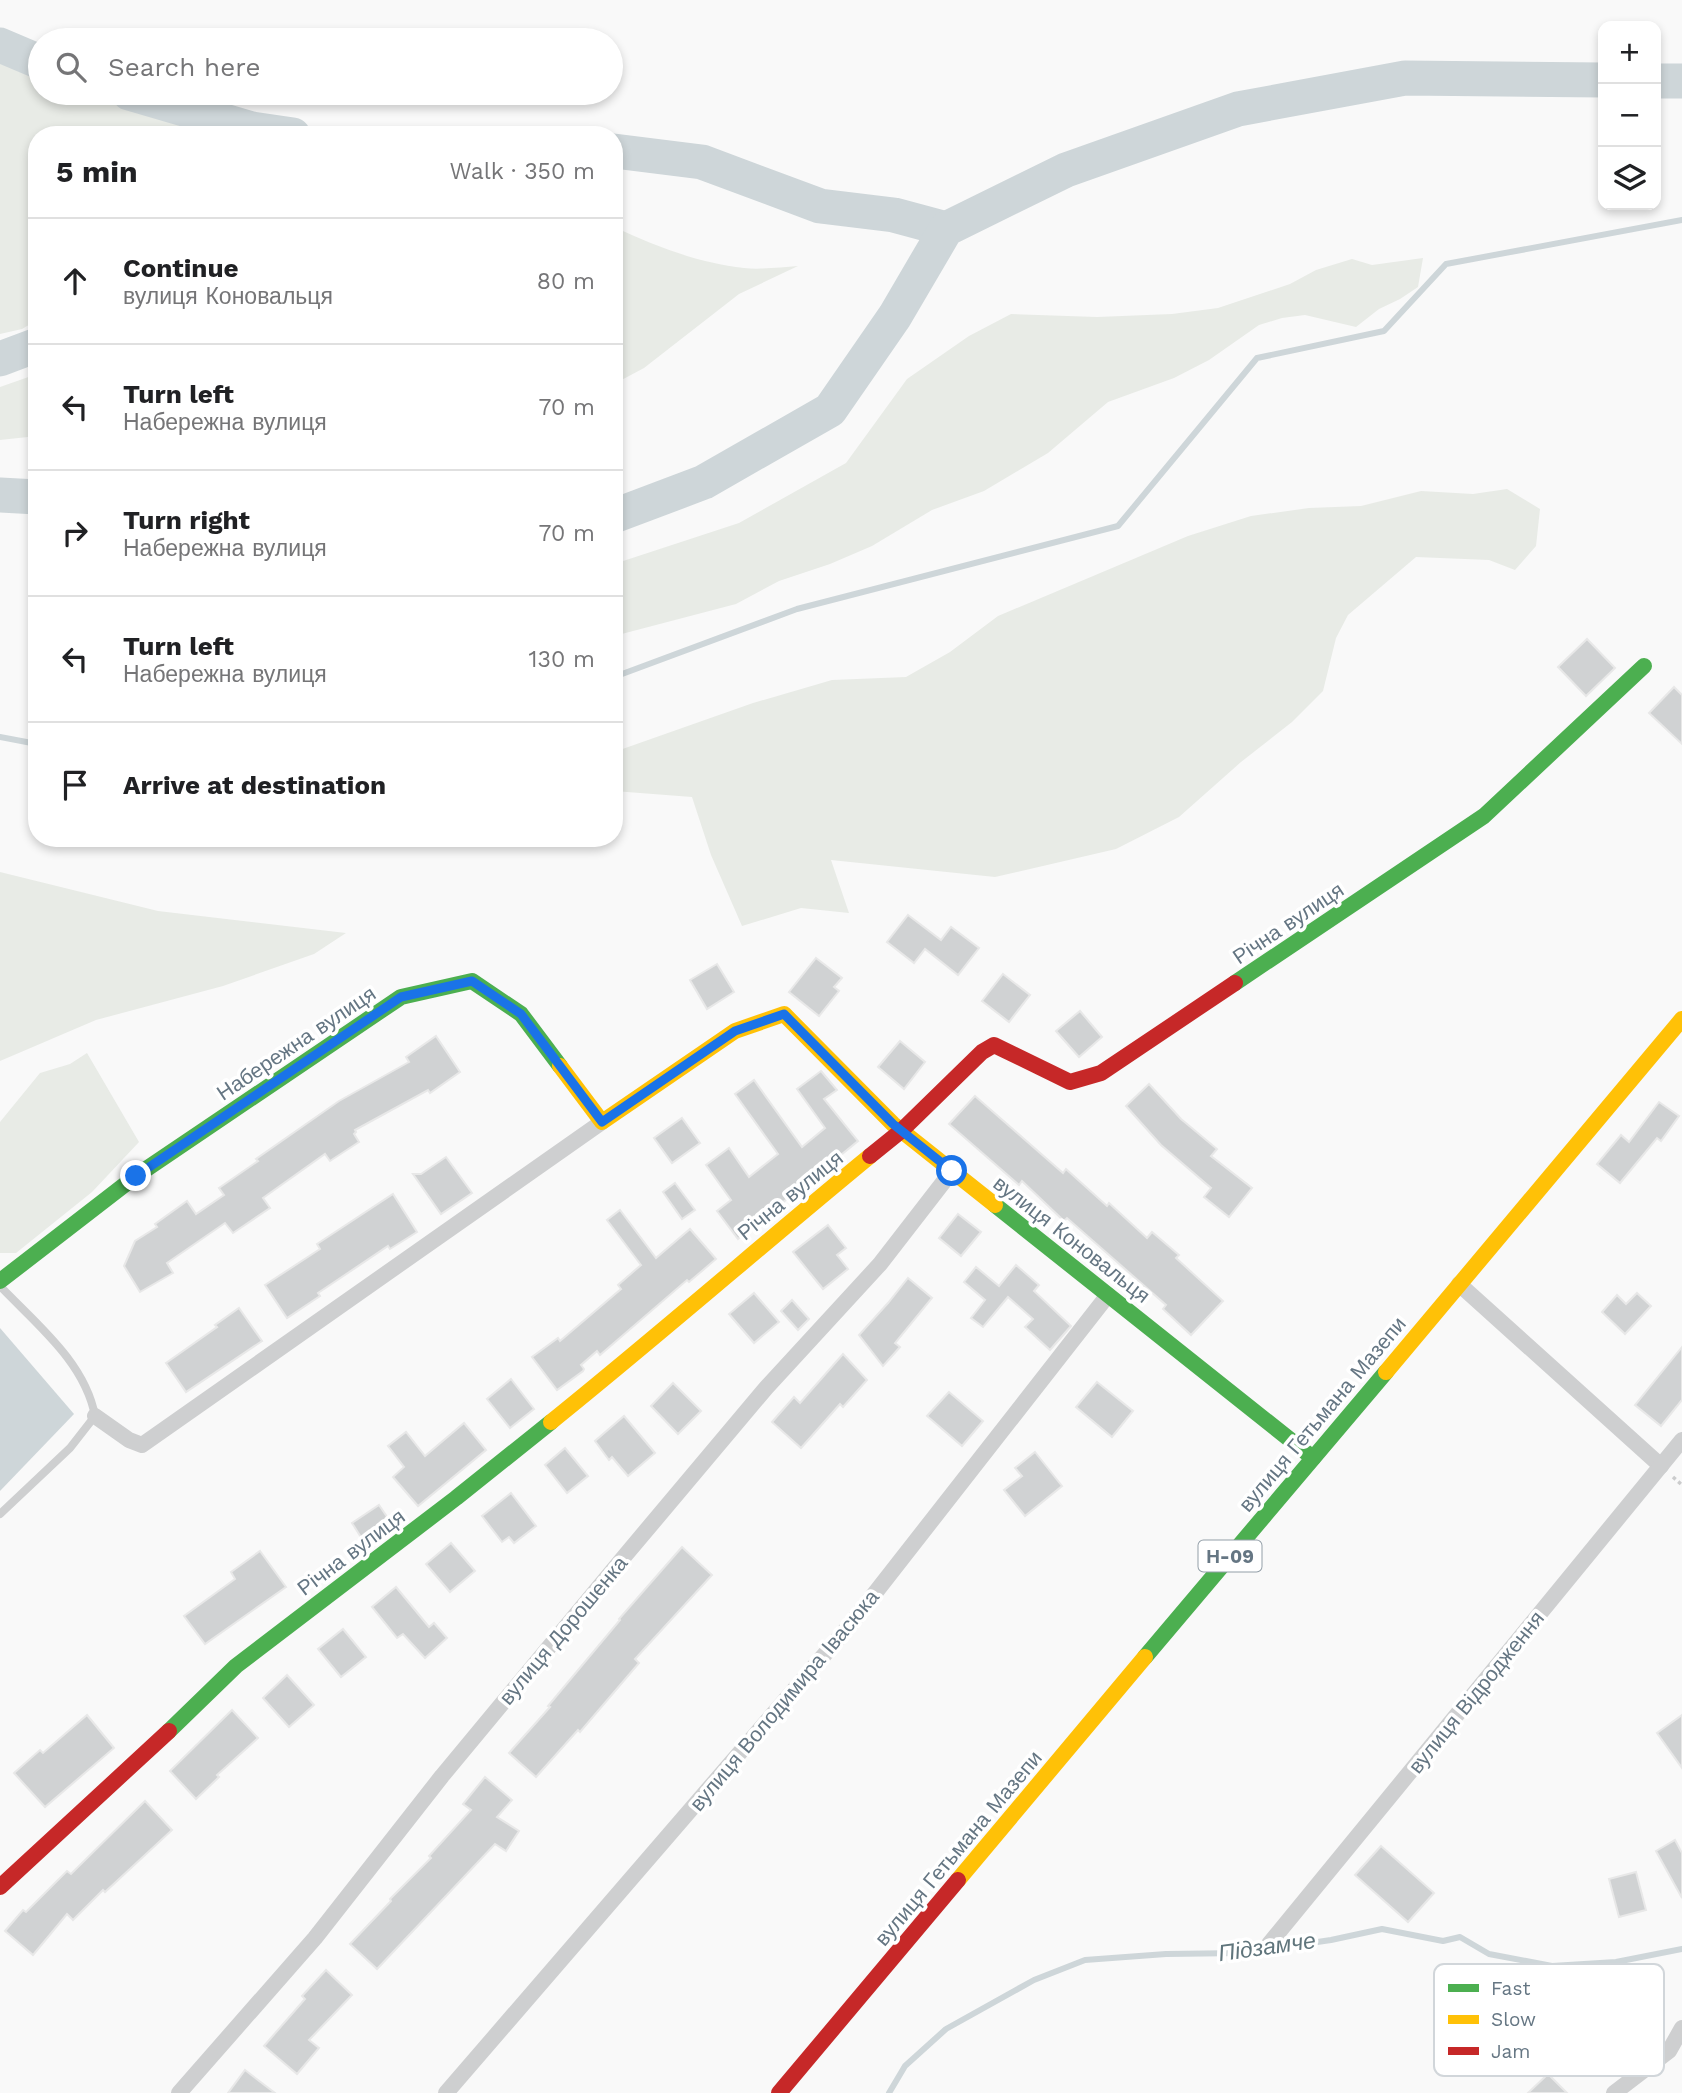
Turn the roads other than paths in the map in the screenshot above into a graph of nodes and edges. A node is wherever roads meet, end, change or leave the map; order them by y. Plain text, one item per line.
1 (1644, 666) dead end
2 (1682, 1019) edge
3 (602, 1122) junction
4 (901, 1131) junction
5 (952, 1171) junction
6 (0, 1284) edge
7 (1459, 1284) junction
8 (1108, 1295) junction
9 (95, 1416) junction
10 (1682, 1440) edge
11 (1313, 1458) junction
12 (1661, 1466) junction
13 (0, 1514) edge
14 (0, 1887) edge
15 (1269, 1944) dead end
16 (1682, 2028) edge
17 (1675, 2054) edge
18 (1641, 2076) edge
19 (179, 2093) edge
20 (446, 2093) edge
21 (779, 2093) edge
22 (1614, 2093) edge

1 - 4 street, Річна вулиця
2 - 7 street, вулиця Гетьмана Мазепи / Н-09
3 - 4 street, вулиця Коновальця
3 - 6 street, Набережна вулиця
3 - 9 street
4 - 5 street, вулиця Коновальця
4 - 14 street, Річна вулиця
5 - 8 street, вулиця Коновальця
5 - 19 street, вулиця Дорошенка
6 - 9 lane
7 - 11 street, вулиця Гетьмана Мазепи / Н-09
7 - 12 street
8 - 11 street, вулиця Коновальця
8 - 20 street, вулиця Володимира Івасюка
9 - 13 lane
10 - 12 street, вулиця Відродження
11 - 21 street, вулиця Гетьмана Мазепи / Н-09
12 - 15 street, вулиця Відродження
16 - 17 street
18 - 22 street

